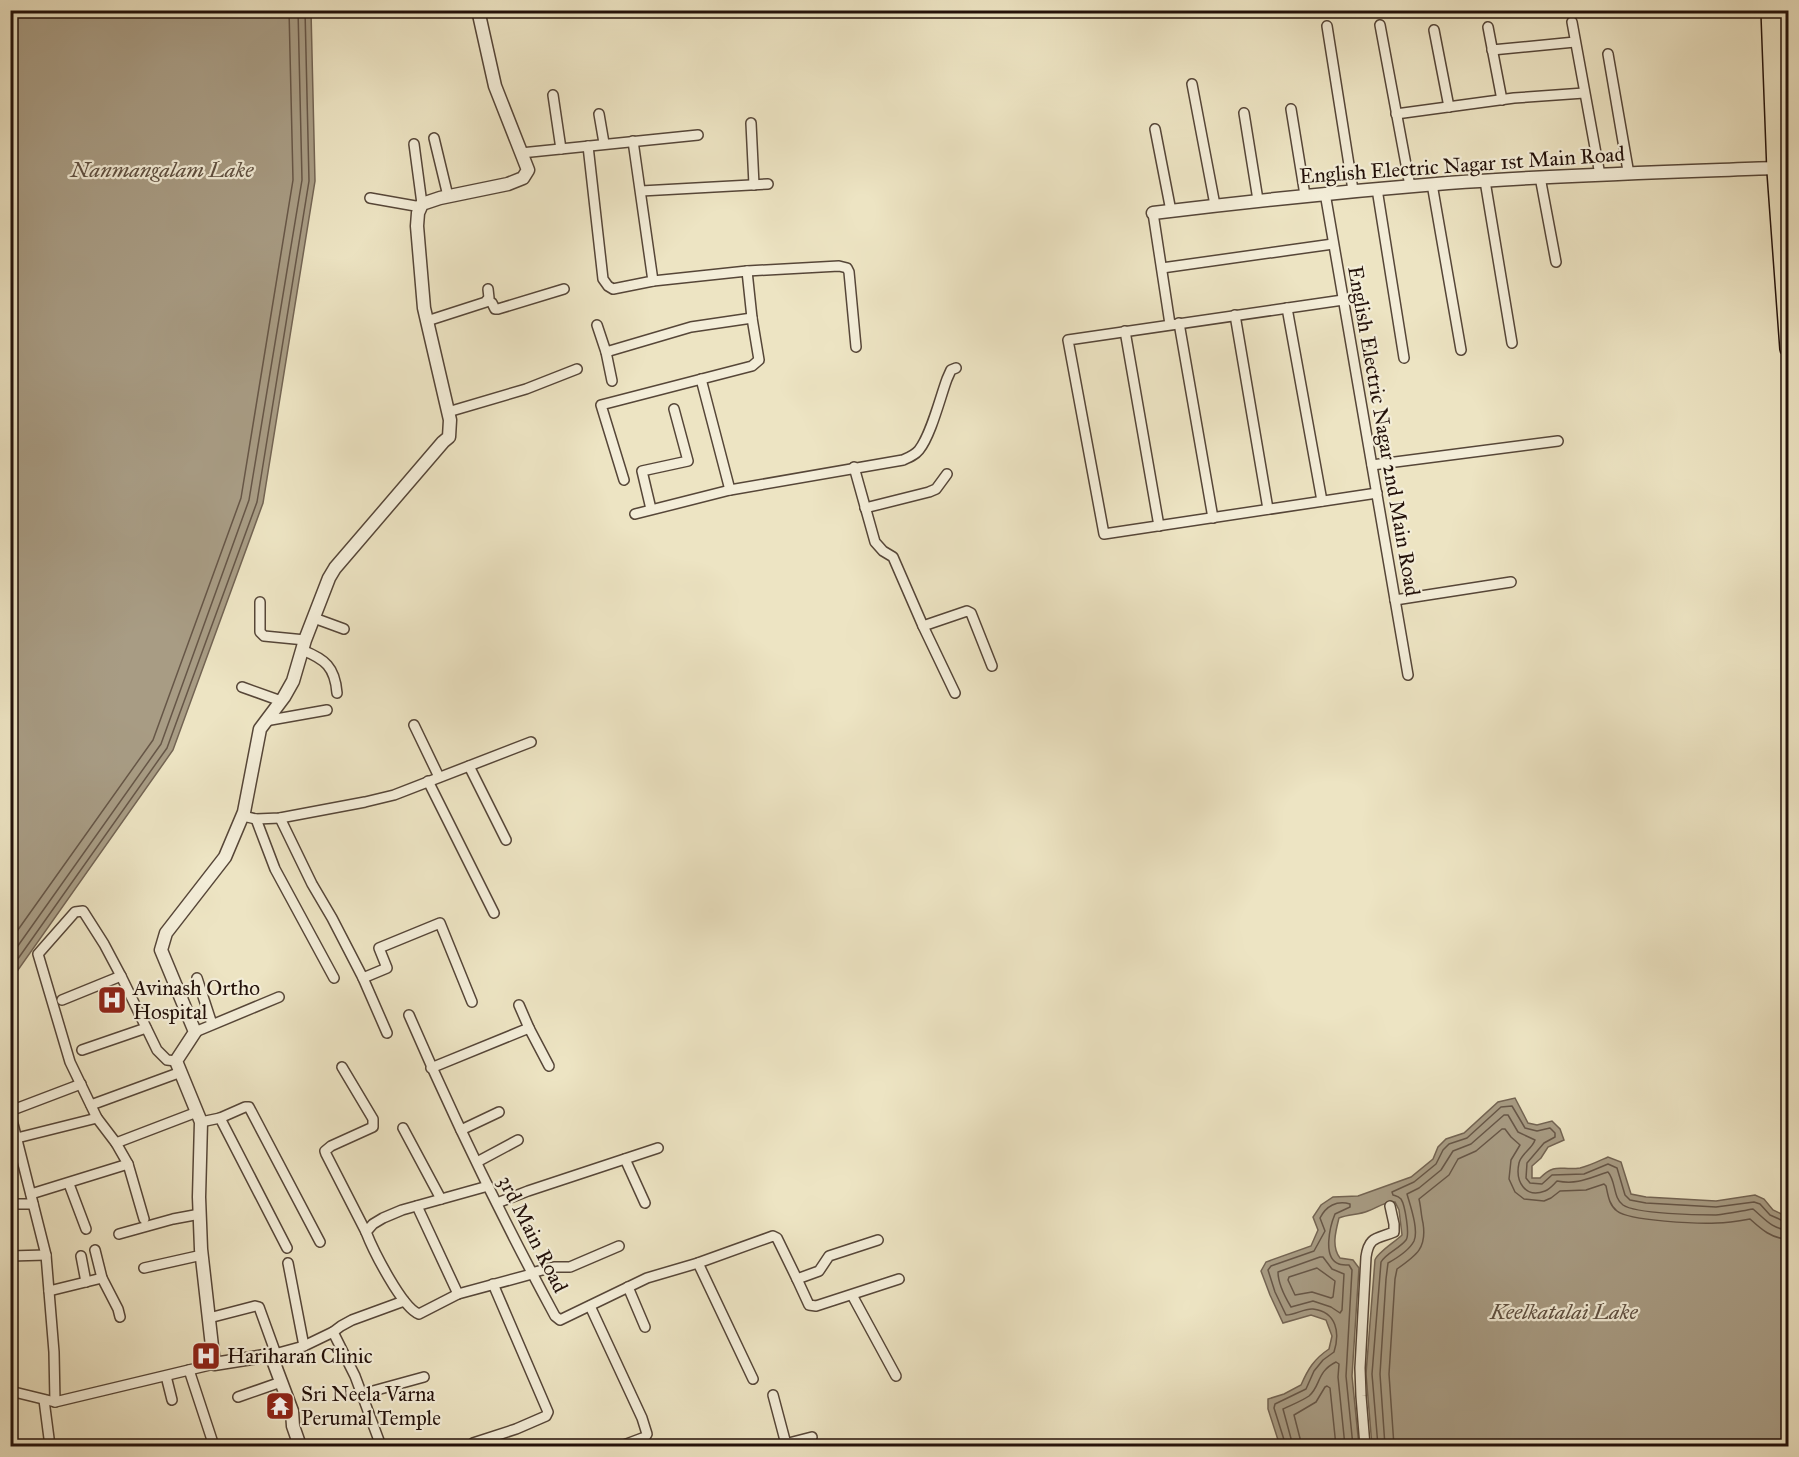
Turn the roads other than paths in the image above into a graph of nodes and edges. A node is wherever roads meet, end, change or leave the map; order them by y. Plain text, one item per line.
1 (478, 10) edge
2 (1769, 10) edge
3 (1780, 10) edge
4 (1572, 22) dead end
5 (1380, 25) dead end
6 (1327, 26) dead end
7 (1488, 27) dead end
8 (1434, 30) dead end
9 (1575, 42) junction
10 (1492, 50) junction
11 (1192, 84) dead end
12 (1584, 93) junction
13 (553, 95) dead end
14 (1502, 100) junction
15 (1449, 107) junction
16 (1291, 109) dead end
17 (1244, 113) dead end
18 (598, 114) dead end
19 (1396, 114) junction
20 (751, 123) dead end
21 (1155, 129) dead end
22 (698, 135) dead end
23 (434, 138) dead end
24 (633, 141) junction
25 (603, 143) junction
26 (414, 144) dead end
27 (588, 146) junction
28 (561, 148) junction
29 (521, 153) junction
30 (1782, 171) edge
31 (1629, 174) junction
32 (1600, 175) junction
33 (1540, 177) junction
34 (1485, 181) junction
35 (754, 184) junction
36 (768, 184) dead end
37 (1432, 184) junction
38 (1410, 186) junction
39 (1377, 189) junction
40 (1353, 190) junction
41 (641, 191) junction
42 (1325, 193) junction
43 (1305, 195) junction
44 (448, 196) junction
45 (370, 198) dead end
46 (1258, 200) junction
47 (422, 206) junction
48 (1215, 206) junction
49 (1171, 211) junction
50 (1153, 213) joint
51 (1333, 244) junction
52 (1556, 262) dead end
53 (1162, 268) junction
54 (747, 271) junction
55 (653, 281) junction
56 (564, 289) dead end
57 (488, 290) dead end
58 (488, 300) junction
59 (1343, 300) junction
60 (1287, 308) junction
61 (1235, 315) junction
62 (752, 318) junction
63 (427, 321) junction
64 (1175, 323) junction
65 (597, 325) dead end
66 (1125, 331) junction
67 (1512, 343) dead end
68 (856, 347) dead end
69 (1788, 349) edge
70 (1461, 350) dead end
71 (606, 352) junction
72 (1404, 358) dead end
73 (956, 368) dead end
74 (577, 369) dead end
75 (701, 379) junction
76 (612, 381) dead end
77 (674, 409) dead end
78 (448, 412) junction
79 (1558, 441) dead end
80 (1372, 465) junction
81 (854, 467) junction
82 (947, 474) dead end
83 (624, 480) dead end
84 (730, 489) junction
85 (1377, 493) junction
86 (1322, 501) junction
87 (866, 508) junction
88 (651, 509) junction
89 (1268, 509) junction
90 (634, 514) dead end
91 (1213, 518) junction
92 (1159, 526) junction
93 (1511, 582) dead end
94 (1395, 600) junction
95 (260, 602) dead end
96 (314, 618) junction
97 (923, 626) junction
98 (344, 629) dead end
99 (304, 645) junction
100 (992, 666) dead end
101 (1408, 675) dead end
102 (242, 687) dead end
103 (337, 693) dead end
104 (955, 693) dead end
105 (281, 701) junction
106 (327, 710) dead end
107 (265, 721) junction
108 (414, 725) dead end
109 (531, 742) dead end
110 (469, 766) junction
111 (439, 777) junction
112 (428, 782) junction
113 (243, 816) junction
114 (280, 818) junction
115 (256, 819) junction
116 (506, 840) dead end
117 (494, 913) dead end
118 (121, 976) junction
119 (196, 978) dead end
120 (334, 978) dead end
121 (363, 978) junction
122 (279, 997) dead end
123 (62, 1000) dead end
124 (472, 1002) dead end
125 (519, 1005) dead end
126 (409, 1015) dead end
127 (212, 1024) junction
128 (146, 1028) junction
129 (530, 1028) junction
130 (195, 1032) junction
131 (387, 1033) dead end
132 (82, 1050) dead end
133 (178, 1066) junction
134 (342, 1066) dead end
135 (549, 1066) dead end
136 (431, 1068) junction
137 (81, 1084) junction
138 (91, 1105) junction
139 (10, 1111) edge
140 (499, 1112) dead end
141 (199, 1117) junction
142 (97, 1118) junction
143 (220, 1118) junction
144 (403, 1128) dead end
145 (461, 1130) junction
146 (17, 1138) junction
147 (518, 1140) dead end
148 (116, 1143) junction
149 (658, 1148) dead end
150 (625, 1159) junction
151 (477, 1162) junction
152 (128, 1164) junction
153 (69, 1184) junction
154 (488, 1186) junction
155 (31, 1194) junction
156 (441, 1199) junction
157 (497, 1203) junction
158 (645, 1203) dead end
159 (10, 1204) edge
160 (33, 1204) junction
161 (417, 1206) junction
162 (1390, 1206) dead end
163 (200, 1215) junction
164 (144, 1219) dead end
165 (86, 1229) dead end
166 (366, 1232) junction
167 (119, 1234) dead end
168 (878, 1240) dead end
169 (320, 1242) dead end
170 (618, 1246) dead end
171 (287, 1248) dead end
172 (95, 1250) dead end
173 (46, 1254) junction
174 (202, 1255) junction
175 (10, 1256) edge
176 (81, 1256) dead end
177 (288, 1263) dead end
178 (698, 1263) junction
179 (144, 1268) dead end
180 (532, 1273) junction
181 (102, 1278) junction
182 (797, 1279) junction
183 (899, 1279) dead end
184 (86, 1282) junction
185 (493, 1284) junction
186 (628, 1287) junction
187 (49, 1291) junction
188 (458, 1294) junction
189 (852, 1295) junction
190 (404, 1301) junction
191 (590, 1306) junction
192 (120, 1317) dead end
193 (209, 1318) junction
194 (645, 1327) dead end
195 (333, 1332) junction
196 (304, 1346) junction
197 (274, 1355) junction
198 (214, 1364) junction
199 (189, 1370) junction
200 (166, 1376) junction
201 (896, 1376) dead end
202 (424, 1377) dead end
203 (753, 1379) dead end
204 (281, 1382) junction
205 (10, 1391) edge
206 (362, 1394) junction
207 (773, 1395) dead end
208 (238, 1397) dead end
209 (45, 1400) junction
210 (172, 1400) dead end
211 (55, 1402) junction
212 (812, 1437) dead end
213 (473, 1443) dead end
214 (787, 1445) edge
215 (50, 1446) edge
216 (214, 1446) edge
217 (300, 1446) edge
218 (381, 1446) edge
219 (621, 1446) edge
220 (1365, 1446) edge

1 - 29 street
2 - 30 main road
3 - 30 main road
4 - 9 street
5 - 19 street
6 - 40 street
7 - 10 street
8 - 15 street
9 - 10 street
9 - 12 street
10 - 14 street
11 - 48 street
12 - 14 street
12 - 32 street
13 - 28 street
14 - 15 street
15 - 19 street
16 - 43 street
17 - 46 street
18 - 25 street
19 - 38 street
20 - 35 street
21 - 49 street
22 - 24 street
23 - 44 street
24 - 25 street
24 - 41 street
25 - 27 street
26 - 47 street
27 - 28 street
27 - 55 street
28 - 29 street
29 - 44 street
30 - 31 street, English Electric Nagar 1st Main Road
30 - 69 main road
31 - 31 street
31 - 32 street, English Electric Nagar 1st Main Road
32 - 33 street, English Electric Nagar 1st Main Road
33 - 34 street, English Electric Nagar 1st Main Road
33 - 52 street
34 - 37 street, English Electric Nagar 1st Main Road
34 - 67 street
35 - 36 street
35 - 41 street
37 - 38 street, English Electric Nagar 1st Main Road
37 - 70 street
38 - 39 street, English Electric Nagar 1st Main Road
39 - 40 street, English Electric Nagar 1st Main Road
39 - 72 street
40 - 42 street, English Electric Nagar 1st Main Road
41 - 55 street
42 - 43 street, English Electric Nagar 1st Main Road
42 - 51 street, English Electric Nagar 2nd Main Road
43 - 46 street, English Electric Nagar 1st Main Road
44 - 47 street
45 - 47 street
46 - 48 street, English Electric Nagar 1st Main Road
47 - 63 street
48 - 49 street, English Electric Nagar 1st Main Road
49 - 50 street, English Electric Nagar 1st Main Road
50 - 53 street
51 - 53 street
51 - 59 street, English Electric Nagar 2nd Main Road
53 - 64 street
54 - 55 street
54 - 62 street
54 - 68 street
56 - 58 street
57 - 58 street
58 - 63 street
59 - 60 street
59 - 80 street, English Electric Nagar 2nd Main Road
60 - 61 street
60 - 86 street
61 - 64 street
61 - 89 street
62 - 71 street
62 - 75 street
63 - 78 street
64 - 66 street
64 - 91 street
65 - 71 street
66 - 92 street
66 - 92 street
71 - 76 street
73 - 81 street
74 - 78 street
75 - 83 street
75 - 84 street
77 - 88 street
78 - 96 street
79 - 80 street
80 - 85 street, English Electric Nagar 2nd Main Road
81 - 84 street
81 - 87 street
82 - 87 street
84 - 88 street
85 - 86 street
85 - 94 street, English Electric Nagar 2nd Main Road
86 - 89 street
87 - 97 street
88 - 90 street
89 - 91 street
91 - 92 street
93 - 94 street
94 - 101 street, English Electric Nagar 2nd Main Road
95 - 99 street
96 - 98 street
96 - 99 street
97 - 100 street
97 - 104 street
99 - 103 street
99 - 105 street
102 - 105 street
105 - 107 street
106 - 107 street
107 - 113 street
108 - 111 street
109 - 110 street
110 - 111 street
110 - 116 street
111 - 112 street
112 - 114 street
112 - 117 street
113 - 115 street
113 - 130 street
114 - 115 street
114 - 121 street
115 - 120 street
118 - 123 street
118 - 128 street
118 - 137 street
119 - 127 street
121 - 124 street
121 - 131 street
122 - 127 street
125 - 129 street
126 - 136 street, 3rd Main Road
127 - 130 street
128 - 132 street
128 - 133 street
129 - 135 street
129 - 136 street
130 - 133 street
133 - 138 street
133 - 141 street
134 - 166 street
136 - 145 street, 3rd Main Road
137 - 138 street
137 - 139 street
138 - 142 street
139 - 146 street
140 - 145 street
141 - 143 street
141 - 148 street
141 - 163 street
142 - 146 street
142 - 148 street
143 - 169 street
143 - 171 street
144 - 156 street
145 - 151 street, 3rd Main Road
146 - 155 street
147 - 151 street
148 - 152 street
149 - 150 street
150 - 157 street
150 - 158 street
151 - 154 street, 3rd Main Road
152 - 153 street
152 - 164 street
153 - 155 street
153 - 165 street
154 - 156 street
154 - 157 street, 3rd Main Road
155 - 160 street
156 - 161 street
157 - 180 street, 3rd Main Road
159 - 160 street
160 - 173 street
161 - 166 street
161 - 188 street
162 - 220 street
163 - 167 street
163 - 174 street
166 - 190 street
168 - 182 street
170 - 180 street
172 - 181 street
173 - 175 street
173 - 187 street
174 - 179 street
174 - 193 street
176 - 184 street
177 - 196 street
178 - 182 street, 3rd Main Road
178 - 186 street, 3rd Main Road
178 - 203 street
180 - 185 street
180 - 191 street, 3rd Main Road
181 - 184 street
181 - 192 street
182 - 189 street
183 - 189 street
184 - 187 street
185 - 188 street
185 - 213 street
186 - 191 street, 3rd Main Road
186 - 194 street
187 - 211 street
188 - 190 street
189 - 201 street
190 - 195 street
191 - 219 street
193 - 197 street
193 - 198 street
195 - 196 street
195 - 206 street
196 - 197 street
197 - 198 street
197 - 204 street
198 - 199 street
199 - 200 street
199 - 216 street
200 - 210 street
200 - 211 street
202 - 206 street
204 - 208 street
204 - 217 street
205 - 209 street
206 - 218 street
207 - 214 street
209 - 211 street
209 - 215 street
212 - 214 street

